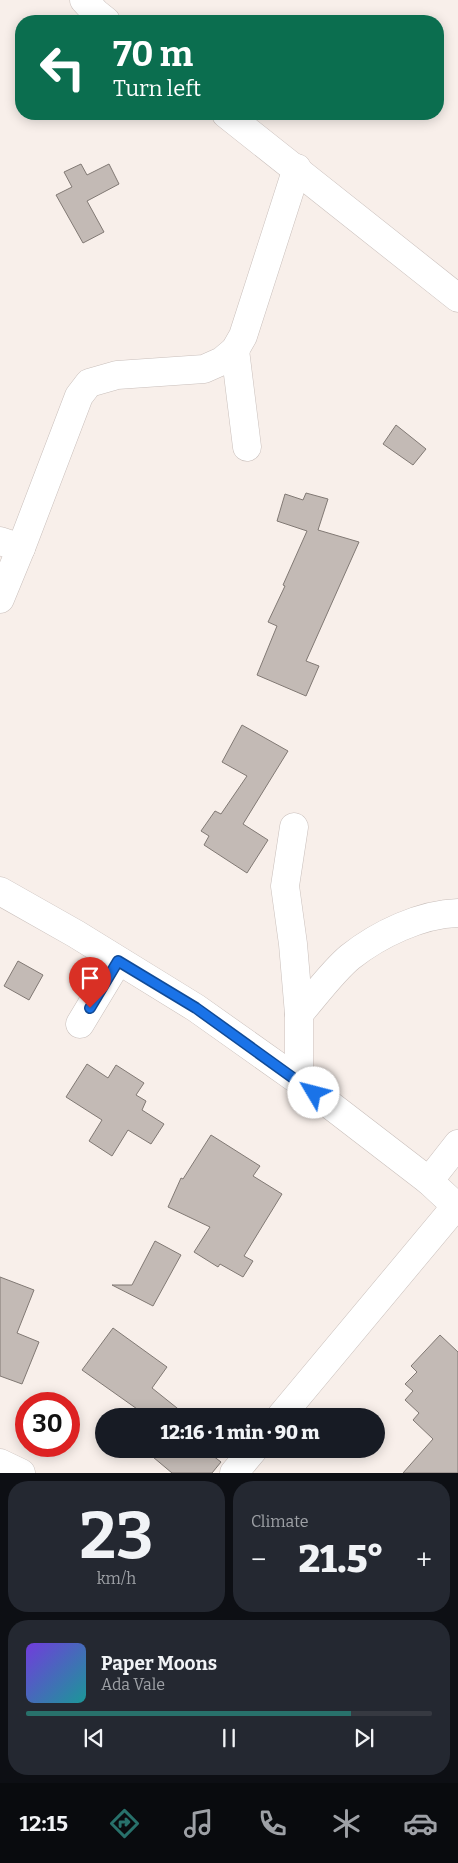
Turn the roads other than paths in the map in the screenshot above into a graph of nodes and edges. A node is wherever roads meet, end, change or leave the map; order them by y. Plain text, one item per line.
1 (84, 0) edge
2 (98, 15) edge
3 (234, 120) edge
4 (296, 168) junction
5 (458, 298) edge
6 (236, 350) junction
7 (247, 447) dead end
8 (11, 544) edge
9 (0, 599) edge
10 (294, 827) dead end
11 (0, 891) edge
12 (458, 913) edge
13 (118, 961) junction
14 (299, 1014) junction
15 (80, 1024) dead end
16 (299, 1082) junction
17 (458, 1144) edge
18 (429, 1181) junction
19 (457, 1207) edge
20 (288, 1408) edge
21 (246, 1458) edge
22 (0, 1463) edge
23 (21, 1473) edge
24 (234, 1473) edge

1 - 2 street
3 - 4 street
4 - 5 street
4 - 6 street
6 - 7 street
6 - 8 street
8 - 9 street
10 - 14 street
11 - 13 street
12 - 14 street
13 - 15 street
13 - 16 street
14 - 16 street
16 - 18 street
17 - 18 street
18 - 19 street
19 - 20 street
21 - 24 street
22 - 23 street

